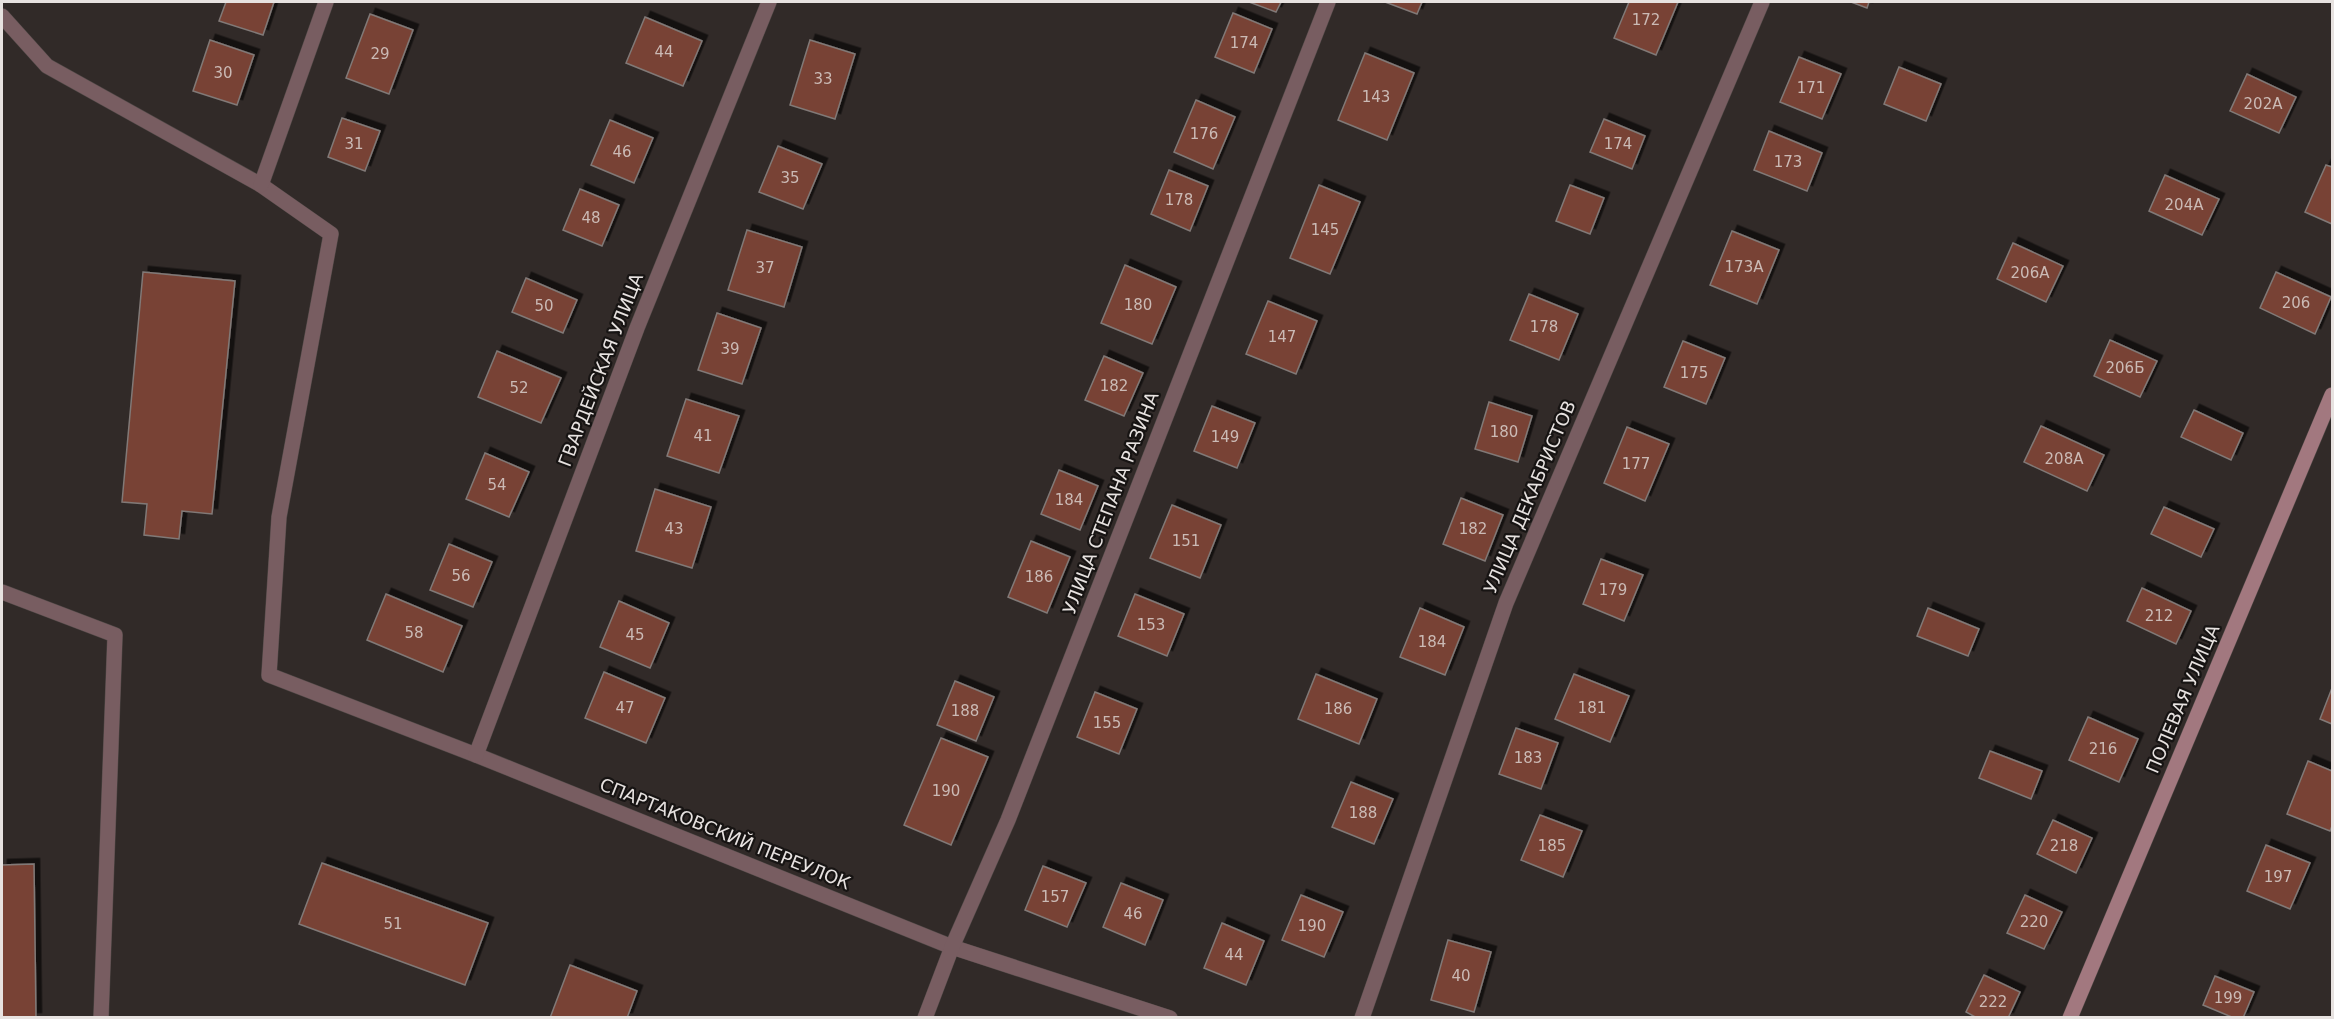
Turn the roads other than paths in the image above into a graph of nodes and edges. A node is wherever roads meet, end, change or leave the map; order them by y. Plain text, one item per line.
1 (326, 2) edge
2 (769, 2) edge
3 (1328, 2) edge
4 (1762, 2) edge
5 (2, 16) edge
6 (261, 184) junction
7 (2332, 395) edge
8 (2, 592) edge
9 (476, 755) junction
10 (952, 947) junction
11 (101, 1017) edge
12 (925, 1017) edge
13 (1170, 1017) edge
14 (1362, 1017) edge
15 (2070, 1017) edge

1 - 6 street
2 - 9 street, ГВАРДЕЙСКАЯ УЛИЦА
3 - 10 street, УЛИЦА СТЕПАНА РАЗИНА
4 - 14 street, УЛИЦА ДЕКАБРИСТОВ
5 - 6 street
6 - 9 street, СПАРТАКОВСКИЙ ПЕРЕУЛОК
7 - 15 street, ПОЛЕВАЯ УЛИЦА
8 - 11 street
9 - 10 street, СПАРТАКОВСКИЙ ПЕРЕУЛОК
10 - 12 street, УЛИЦА СТЕПАНА РАЗИНА
10 - 13 street, СПАРТАКОВСКИЙ ПЕРЕУЛОК

